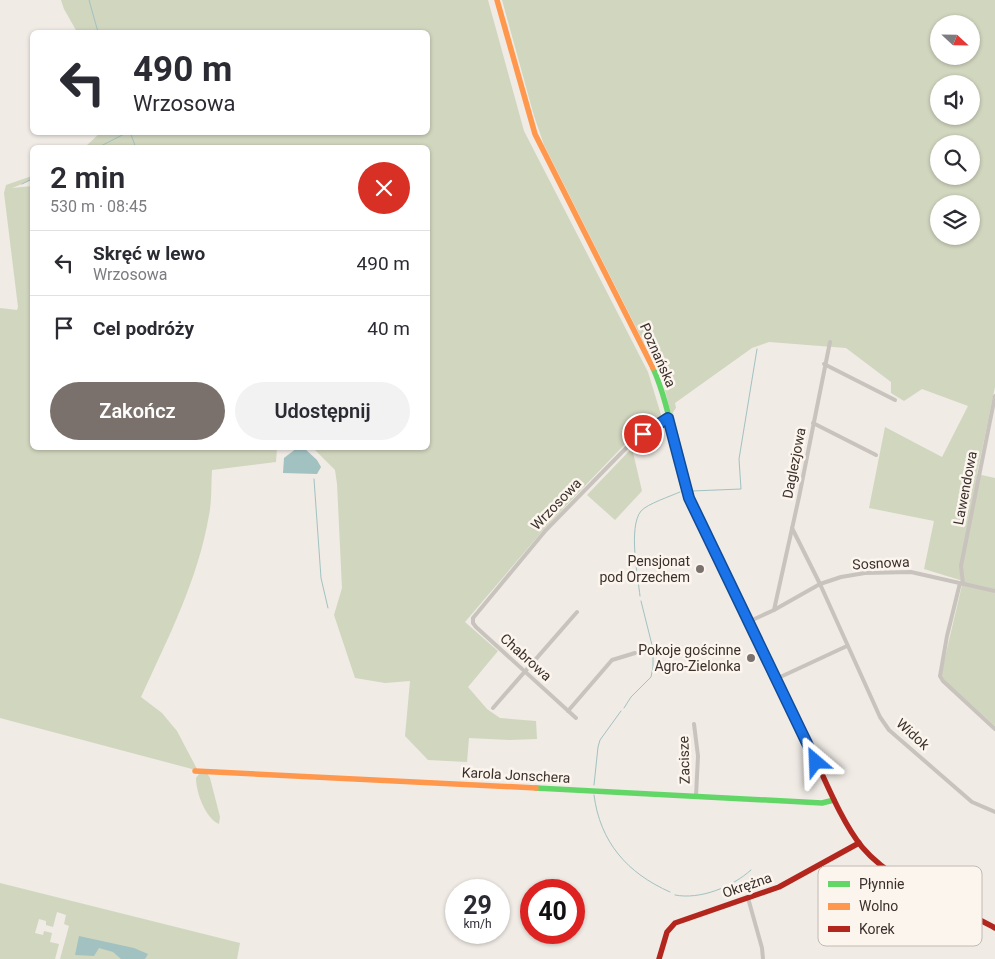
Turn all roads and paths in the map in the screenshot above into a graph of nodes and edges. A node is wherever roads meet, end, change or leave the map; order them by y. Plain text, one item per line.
1 (497, 0) edge
2 (830, 342) dead end
3 (824, 364) junction
4 (995, 396) edge
5 (895, 400) dead end
6 (668, 418) junction
7 (813, 424) junction
8 (876, 456) dead end
9 (792, 528) junction
10 (820, 584) junction
11 (962, 584) junction
12 (995, 590) edge
13 (774, 610) junction
14 (577, 612) dead end
15 (473, 618) joint
16 (748, 622) junction
17 (847, 646) junction
18 (635, 653) dead end
19 (525, 672) junction
20 (776, 679) junction
21 (493, 708) dead end
22 (568, 711) junction
23 (576, 718) dead end
24 (694, 724) dead end
25 (995, 729) edge
26 (195, 772) dead end
27 (696, 796) junction
28 (834, 800) junction
29 (995, 812) edge
30 (859, 843) junction
31 (819, 866) edge
32 (883, 866) edge
33 (818, 867) edge
34 (748, 898) junction
35 (995, 921) edge
36 (982, 922) edge
37 (994, 928) edge
38 (659, 959) edge
39 (763, 959) edge

1 - 6 street, Poznańska
2 - 3 street, Daglezjowa
3 - 5 street
3 - 7 street, Daglezjowa
4 - 11 street, Lawendowa
6 - 15 street, Wrzosowa
6 - 16 street, Poznańska
7 - 8 street
7 - 9 street, Daglezjowa
9 - 10 street
9 - 13 street, Daglezjowa
10 - 11 street, Sosnowa
10 - 13 street, Sosnowa
10 - 17 street, Widok
11 - 12 street, Sosnowa
11 - 25 street, Lawendowa
13 - 16 street, Sosnowa
14 - 19 street
15 - 19 street, Chabrowa
16 - 20 street, Poznańska
17 - 20 street
17 - 29 street, Widok
18 - 22 street
19 - 21 street
19 - 22 street, Chabrowa
20 - 28 street, Poznańska
22 - 23 street, Chabrowa
24 - 27 street, Zacisze
26 - 27 street, Karola Jonschera
27 - 28 street, Karola Jonschera
28 - 30 street, Poznańska
30 - 31 street, Okrężna
30 - 32 street, Poznańska
33 - 34 street, Okrężna
34 - 38 street, Okrężna
34 - 39 street
35 - 37 street
36 - 37 street, Poznańska

